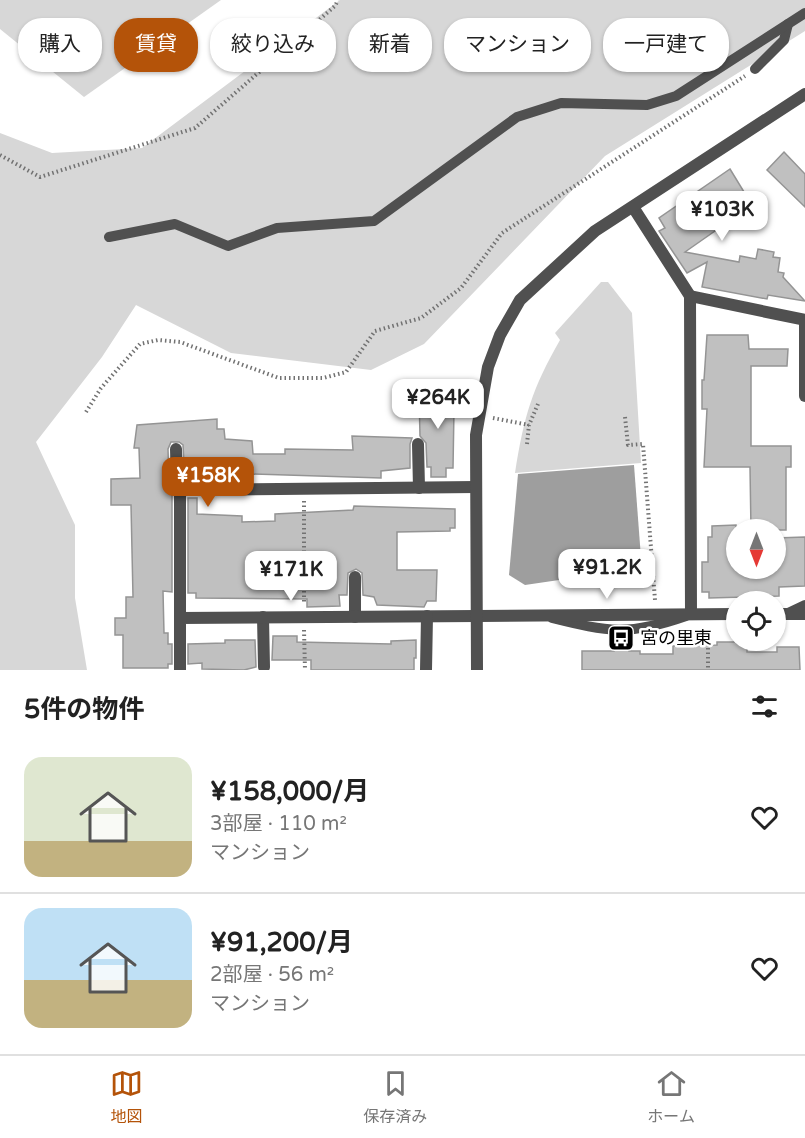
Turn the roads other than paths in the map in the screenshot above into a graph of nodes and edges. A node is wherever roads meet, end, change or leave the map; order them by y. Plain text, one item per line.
1 (805, 13) edge
2 (788, 24) junction
3 (755, 69) road end
4 (805, 94) edge
5 (633, 207) junction
6 (109, 237) dead end
7 (690, 296) junction
8 (805, 321) edge
9 (805, 396) edge
10 (418, 444) dead end
11 (176, 449) dead end
12 (476, 487) junction
13 (419, 488) junction
14 (180, 490) junction
15 (355, 577) dead end
16 (805, 605) edge
17 (786, 612) edge
18 (692, 614) junction
19 (726, 614) edge
20 (786, 614) edge
21 (805, 614) edge
22 (427, 616) junction
23 (478, 616) junction
24 (263, 617) junction
25 (355, 617) junction
26 (180, 618) junction
27 (264, 667) dead end
28 (180, 670) edge
29 (426, 670) edge
30 (477, 670) edge

1 - 2 lane
2 - 3 lane
2 - 6 lane
4 - 5 street
5 - 7 street
5 - 12 street
7 - 8 street
7 - 18 street
8 - 9 street
10 - 13 street
11 - 14 street
12 - 13 street
12 - 23 street
13 - 14 street
14 - 26 street
15 - 25 street
16 - 17 lane
18 - 19 street
18 - 23 street
20 - 21 street
22 - 23 street
22 - 25 street
22 - 29 street
23 - 30 street
24 - 25 street
24 - 26 street
24 - 27 street
26 - 28 street

